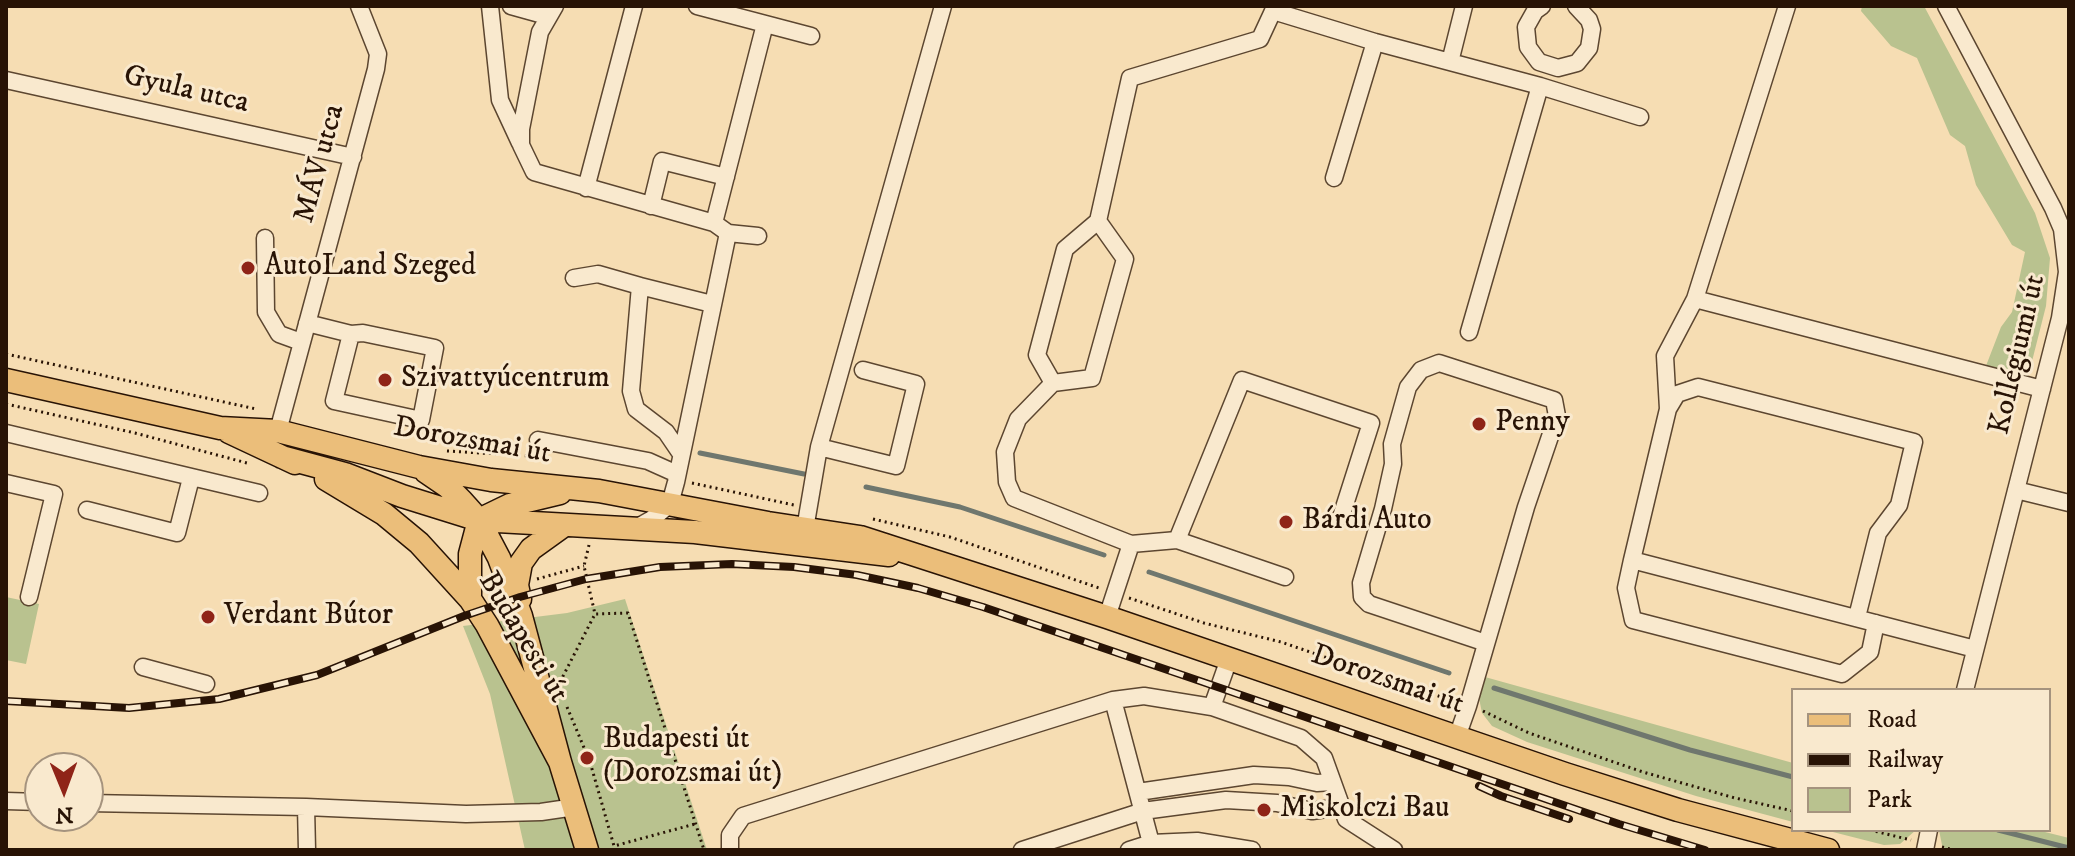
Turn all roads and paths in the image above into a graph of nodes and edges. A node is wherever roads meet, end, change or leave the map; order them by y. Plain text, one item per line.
1 (359, 6) edge
2 (490, 6) edge
3 (511, 6) edge
4 (634, 6) edge
5 (697, 6) edge
6 (943, 6) edge
7 (1464, 6) edge
8 (1542, 6) edge
9 (1787, 6) edge
10 (1946, 6) edge
11 (1274, 8) edge
12 (1582, 8) edge
13 (551, 11) edge
14 (765, 24) junction
15 (811, 36) dead end
16 (1375, 42) junction
17 (1450, 62) junction
18 (6, 80) edge
19 (1540, 86) junction
20 (1640, 117) dead end
21 (521, 145) junction
22 (353, 157) junction
23 (726, 177) junction
24 (1334, 178) dead end
25 (586, 188) junction
26 (651, 206) junction
27 (1098, 221) junction
28 (721, 228) junction
29 (758, 236) dead end
30 (265, 238) dead end
31 (574, 278) dead end
32 (640, 286) junction
33 (1695, 299) junction
34 (712, 304) junction
35 (307, 323) junction
36 (1469, 332) dead end
37 (351, 334) junction
38 (301, 342) junction
39 (6, 354) edge
40 (863, 370) dead end
41 (6, 380) edge
42 (1053, 383) junction
43 (2042, 389) junction
44 (1668, 409) junction
45 (280, 423) junction
46 (220, 428) junction
47 (6, 433) edge
48 (819, 447) junction
49 (540, 448) joint
50 (437, 450) dead end
51 (681, 454) junction
52 (282, 457) junction
53 (419, 467) junction
54 (191, 478) junction
55 (677, 478) junction
56 (6, 483) edge
57 (577, 489) junction
58 (2016, 490) junction
59 (259, 493) dead end
60 (2069, 503) edge
61 (670, 504) junction
62 (87, 510) dead end
63 (1341, 517) dead end
64 (807, 518) junction
65 (868, 518) dead end
66 (479, 520) junction
67 (563, 526) junction
68 (636, 528) junction
69 (1177, 540) junction
70 (590, 543) dead end
71 (1131, 544) junction
72 (929, 558) junction
73 (1632, 560) junction
74 (1285, 577) dead end
75 (1115, 593) junction
76 (29, 597) dead end
77 (470, 599) junction
78 (595, 614) junction
79 (521, 616) junction
80 (1107, 617) junction
81 (1857, 617) junction
82 (1876, 623) junction
83 (1486, 643) junction
84 (1975, 649) junction
85 (1229, 659) junction
86 (143, 667) dead end
87 (206, 684) dead end
88 (558, 686) dead end
89 (1965, 688) edge
90 (563, 699) dead end
91 (1113, 700) junction
92 (1468, 706) junction
93 (1212, 707) junction
94 (1457, 737) junction
95 (560, 762) junction
96 (1332, 782) junction
97 (1138, 792) junction
98 (104, 803) edge
99 (306, 807) junction
100 (575, 807) junction
101 (1340, 807) junction
102 (1143, 811) junction
103 (1791, 811) edge
104 (695, 824) junction
105 (1880, 832) edge
106 (1927, 841) edge
107 (1152, 846) edge
108 (307, 850) edge
109 (587, 850) edge
110 (704, 850) edge
111 (730, 850) edge
112 (1022, 850) edge
113 (1129, 850) edge
114 (1252, 850) edge
115 (1394, 850) edge
116 (1828, 850) edge

1 - 22 street, MÁV utca
2 - 21 street
3 - 13 street
4 - 25 street
5 - 14 street
6 - 48 street
7 - 17 street
8 - 12 street
9 - 33 street
10 - 43 street, Kollégiumi út
11 - 16 street
11 - 27 street
13 - 21 street
14 - 15 street
14 - 23 street
16 - 17 street
16 - 24 street
17 - 19 street
18 - 22 street, Gyula utca
19 - 20 street
19 - 36 street
21 - 25 street
22 - 35 street, MÁV utca
23 - 26 street
23 - 28 street
25 - 26 street
26 - 28 street
27 - 42 street
27 - 42 street
28 - 29 street
28 - 34 street
30 - 38 street
31 - 32 street
32 - 34 street
32 - 51 street
33 - 43 street
33 - 44 street
34 - 51 street
35 - 37 street
35 - 38 street, MÁV utca
37 - 37 street
38 - 45 street, MÁV utca
39 - 45 path
40 - 48 street
41 - 46 main road, Dorozsmai út
42 - 71 street
43 - 58 street, Kollégiumi út
44 - 73 street
44 - 81 street
45 - 46 main road, Dorozsmai út
45 - 53 main road, Dorozsmai út
46 - 52 main road, Budapesti út
47 - 54 street
48 - 64 street
49 - 50 path
49 - 55 street
51 - 55 street
52 - 66 main road, Dorozsmai út
52 - 77 main road, Budapesti út
53 - 57 main road, Dorozsmai út
53 - 66 main road, Budapesti út
54 - 59 street
54 - 62 street
55 - 61 street
55 - 64 path
56 - 76 street
57 - 61 main road, Dorozsmai út
57 - 66 main road
58 - 60 street
58 - 84 street, Kollégiumi út
61 - 64 main road, Dorozsmai út
61 - 68 street
63 - 69 street
64 - 72 main road, Dorozsmai út
65 - 75 path
66 - 67 main road, Dorozsmai út
66 - 77 main road
66 - 79 main road, Budapesti út
67 - 68 main road, Dorozsmai út
67 - 79 main road
68 - 72 main road, Dorozsmai út
69 - 71 street
69 - 74 street
70 - 78 path
71 - 75 street
72 - 80 main road, Dorozsmai út
73 - 81 street
73 - 82 street
75 - 80 street
75 - 92 path
77 - 95 main road, Budapesti út
78 - 88 path
78 - 104 path
79 - 95 main road, Budapesti út
80 - 85 main road, Dorozsmai út
81 - 82 street
82 - 84 street
83 - 83 street
83 - 92 street
84 - 89 street, Kollégiumi út
85 - 93 street
85 - 94 main road, Dorozsmai út
86 - 87 street
90 - 104 path
91 - 93 street
91 - 97 street
91 - 111 street
92 - 94 street
92 - 103 path
93 - 96 street
94 - 116 main road, Dorozsmai út
95 - 100 main road, Budapesti út
96 - 97 street
96 - 101 street
97 - 102 street
98 - 99 street
99 - 100 street
99 - 108 street
100 - 109 main road, Budapesti út
101 - 102 street
101 - 115 street
102 - 107 street
102 - 112 street
104 - 110 path
105 - 106 path
107 - 113 street
107 - 114 street

